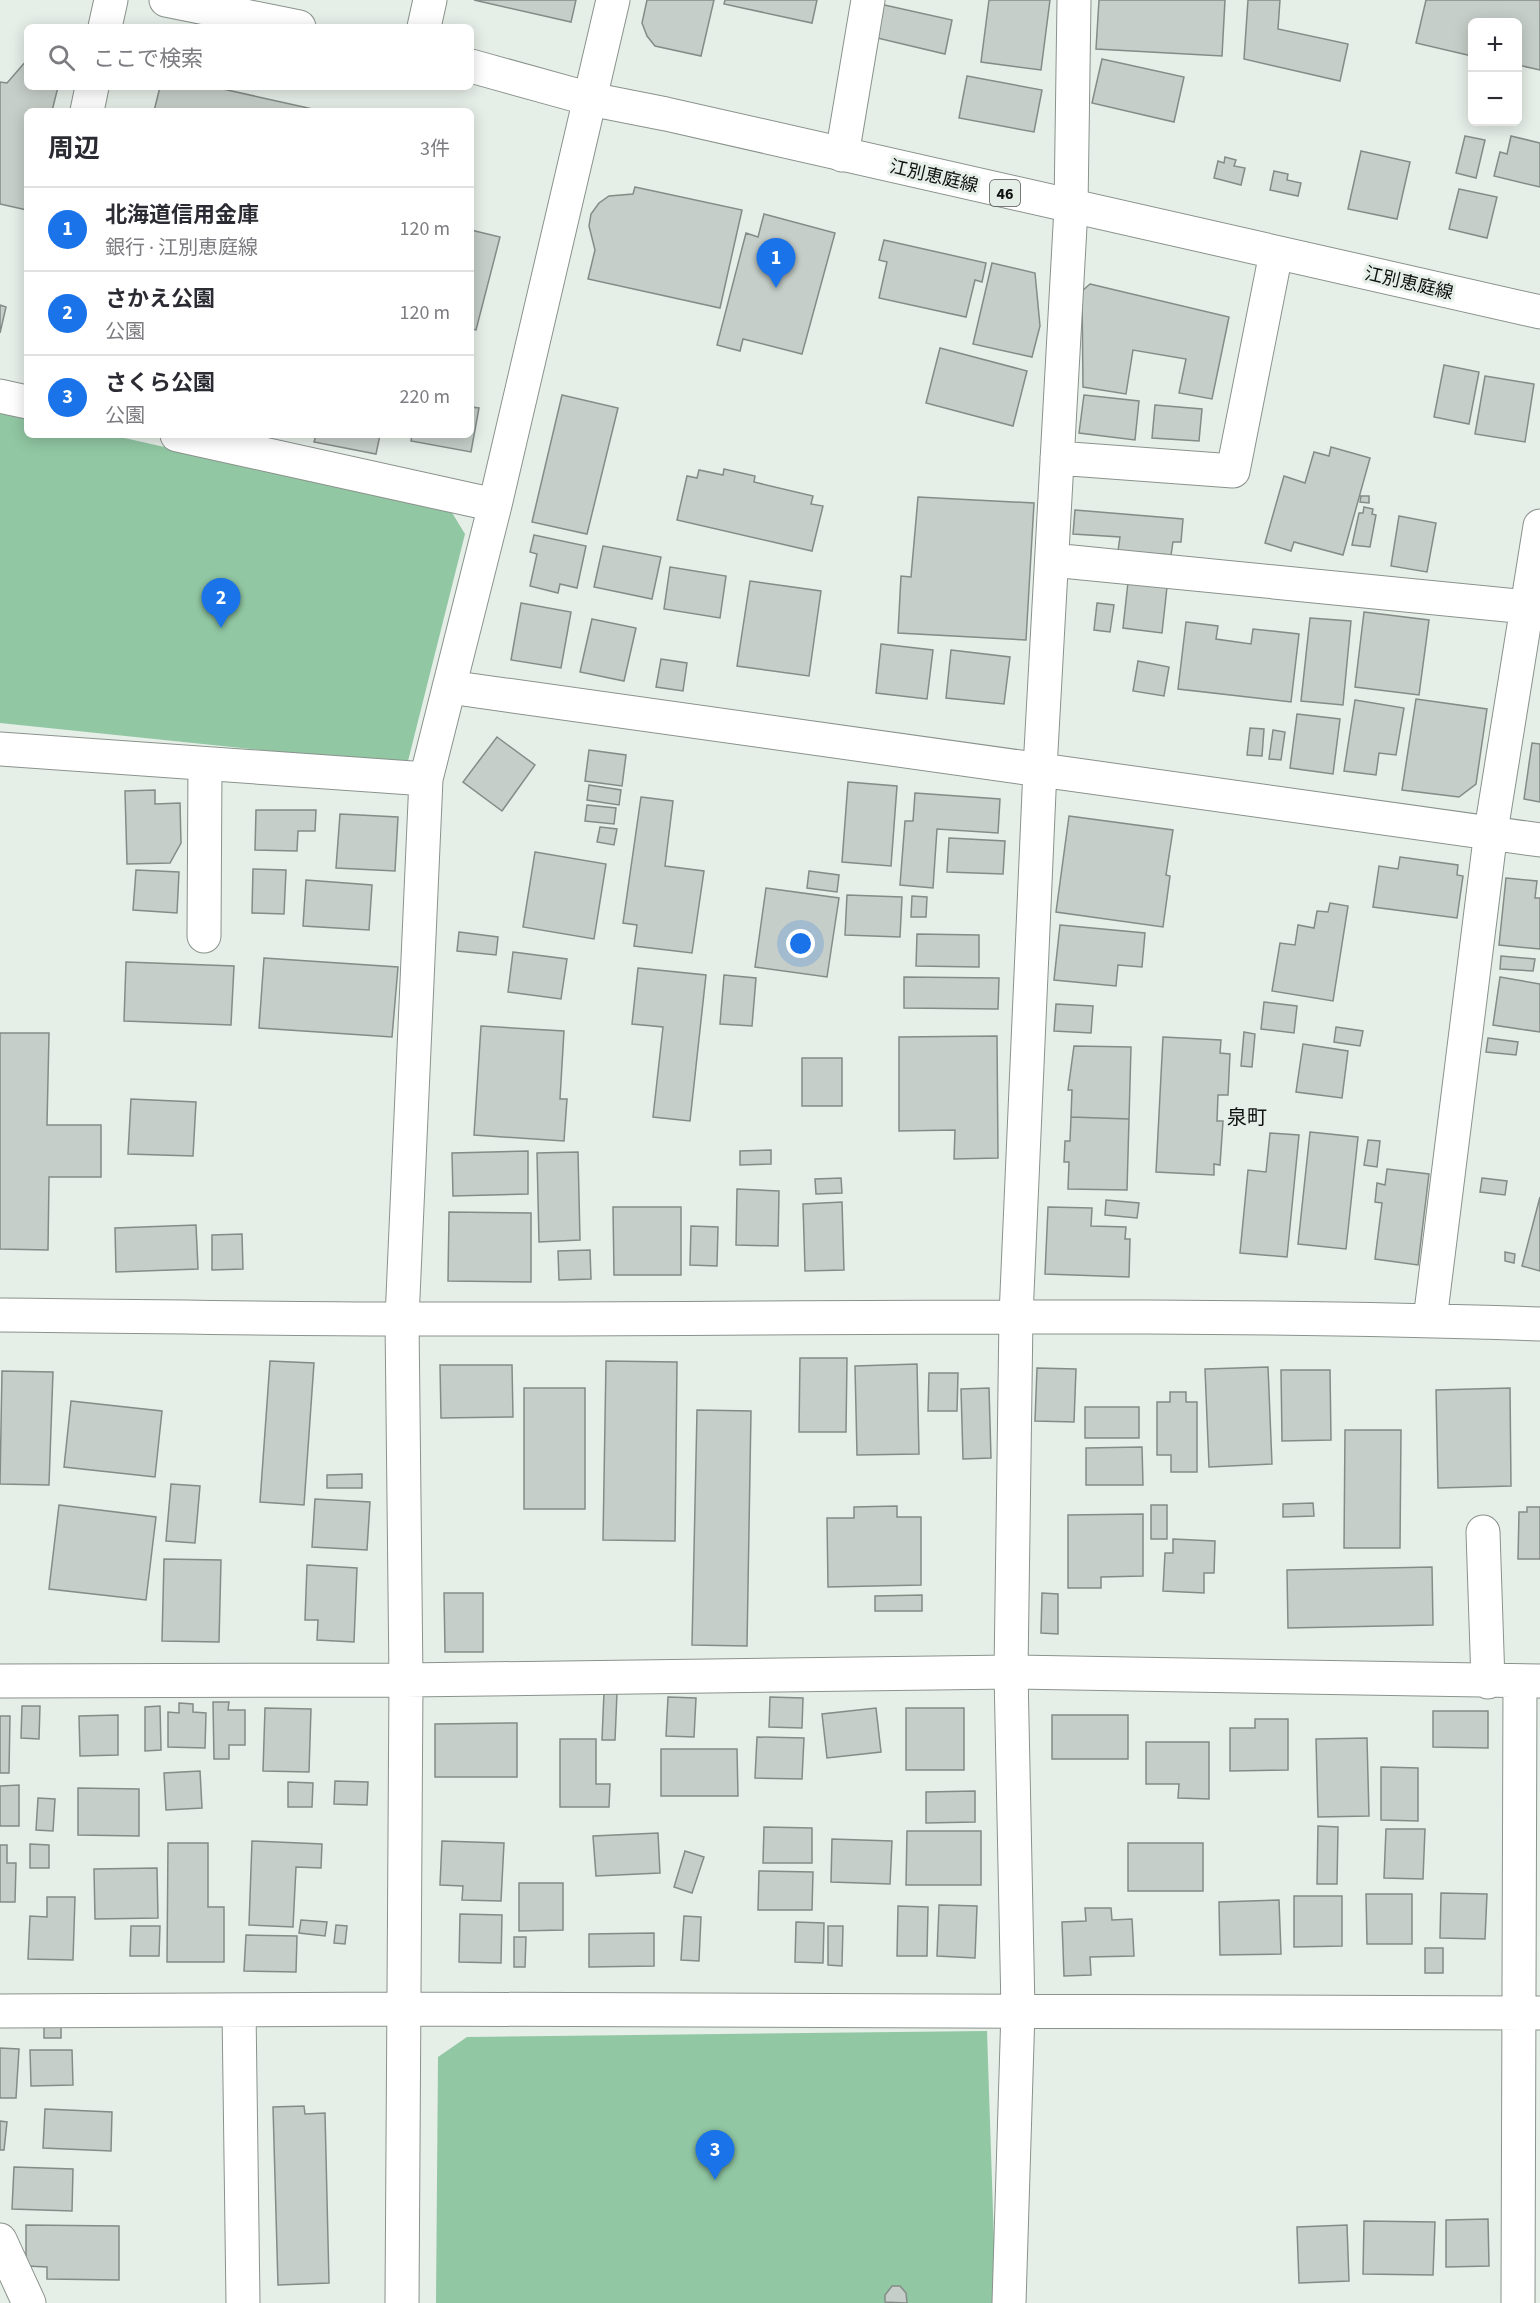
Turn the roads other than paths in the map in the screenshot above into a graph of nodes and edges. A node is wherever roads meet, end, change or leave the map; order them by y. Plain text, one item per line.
1 (111, 0) edge
2 (166, 0) edge
3 (430, 0) edge
4 (613, 0) edge
5 (868, 0) edge
6 (1074, 0) edge
7 (106, 24) edge
8 (284, 24) edge
9 (425, 24) edge
10 (474, 67) edge
11 (91, 90) edge
12 (590, 99) junction
13 (88, 108) edge
14 (842, 155) junction
15 (1071, 208) junction
16 (1276, 254) junction
17 (1540, 312) edge
18 (204, 438) edge
19 (222, 440) edge
20 (1058, 458) junction
21 (495, 505) junction
22 (1540, 526) edge
23 (1052, 560) junction
24 (1527, 607) junction
25 (449, 687) junction
26 (0, 749) edge
27 (205, 764) junction
28 (1040, 769) junction
29 (426, 779) junction
30 (1491, 831) junction
31 (1540, 840) edge
32 (204, 936) dead end
33 (0, 1315) edge
34 (1016, 1316) junction
35 (402, 1319) junction
36 (1430, 1320) junction
37 (1540, 1324) edge
38 (1483, 1532) dead end
39 (1011, 1672) junction
40 (406, 1680) junction
41 (0, 1681) edge
42 (1516, 1682) edge
43 (402, 2009) junction
44 (239, 2010) junction
45 (1018, 2010) junction
46 (0, 2011) edge
47 (1529, 2013) edge
48 (0, 2240) edge
49 (1525, 2286) edge
50 (29, 2303) edge
51 (243, 2303) edge
52 (402, 2303) edge
53 (1009, 2303) edge

1 - 7 street
2 - 8 street
3 - 9 street
4 - 12 street
5 - 14 street
6 - 15 street
10 - 12 street, 江別恵庭線 / 46
11 - 13 street
12 - 14 street, 江別恵庭線 / 46
12 - 21 street
14 - 15 street, 江別恵庭線 / 46
15 - 16 street, 江別恵庭線 / 46
15 - 20 street
16 - 17 street, 江別恵庭線 / 46
16 - 20 street
18 - 19 street
19 - 21 street
20 - 23 street
21 - 25 street
22 - 24 street
23 - 24 street
23 - 28 street
24 - 30 street
25 - 28 street
25 - 29 street
26 - 27 street
27 - 29 street
27 - 32 street
28 - 30 street
28 - 34 street
29 - 35 street
30 - 31 street
30 - 36 street
33 - 35 street
34 - 35 street
34 - 36 street
34 - 39 street
35 - 40 street
36 - 37 street
38 - 42 street
39 - 40 street
39 - 42 street
39 - 45 street
40 - 41 street
40 - 43 street
42 - 47 street
43 - 44 street
43 - 45 street
43 - 52 street
44 - 46 street
44 - 51 street
45 - 47 street
45 - 53 street
47 - 49 street
48 - 50 street

